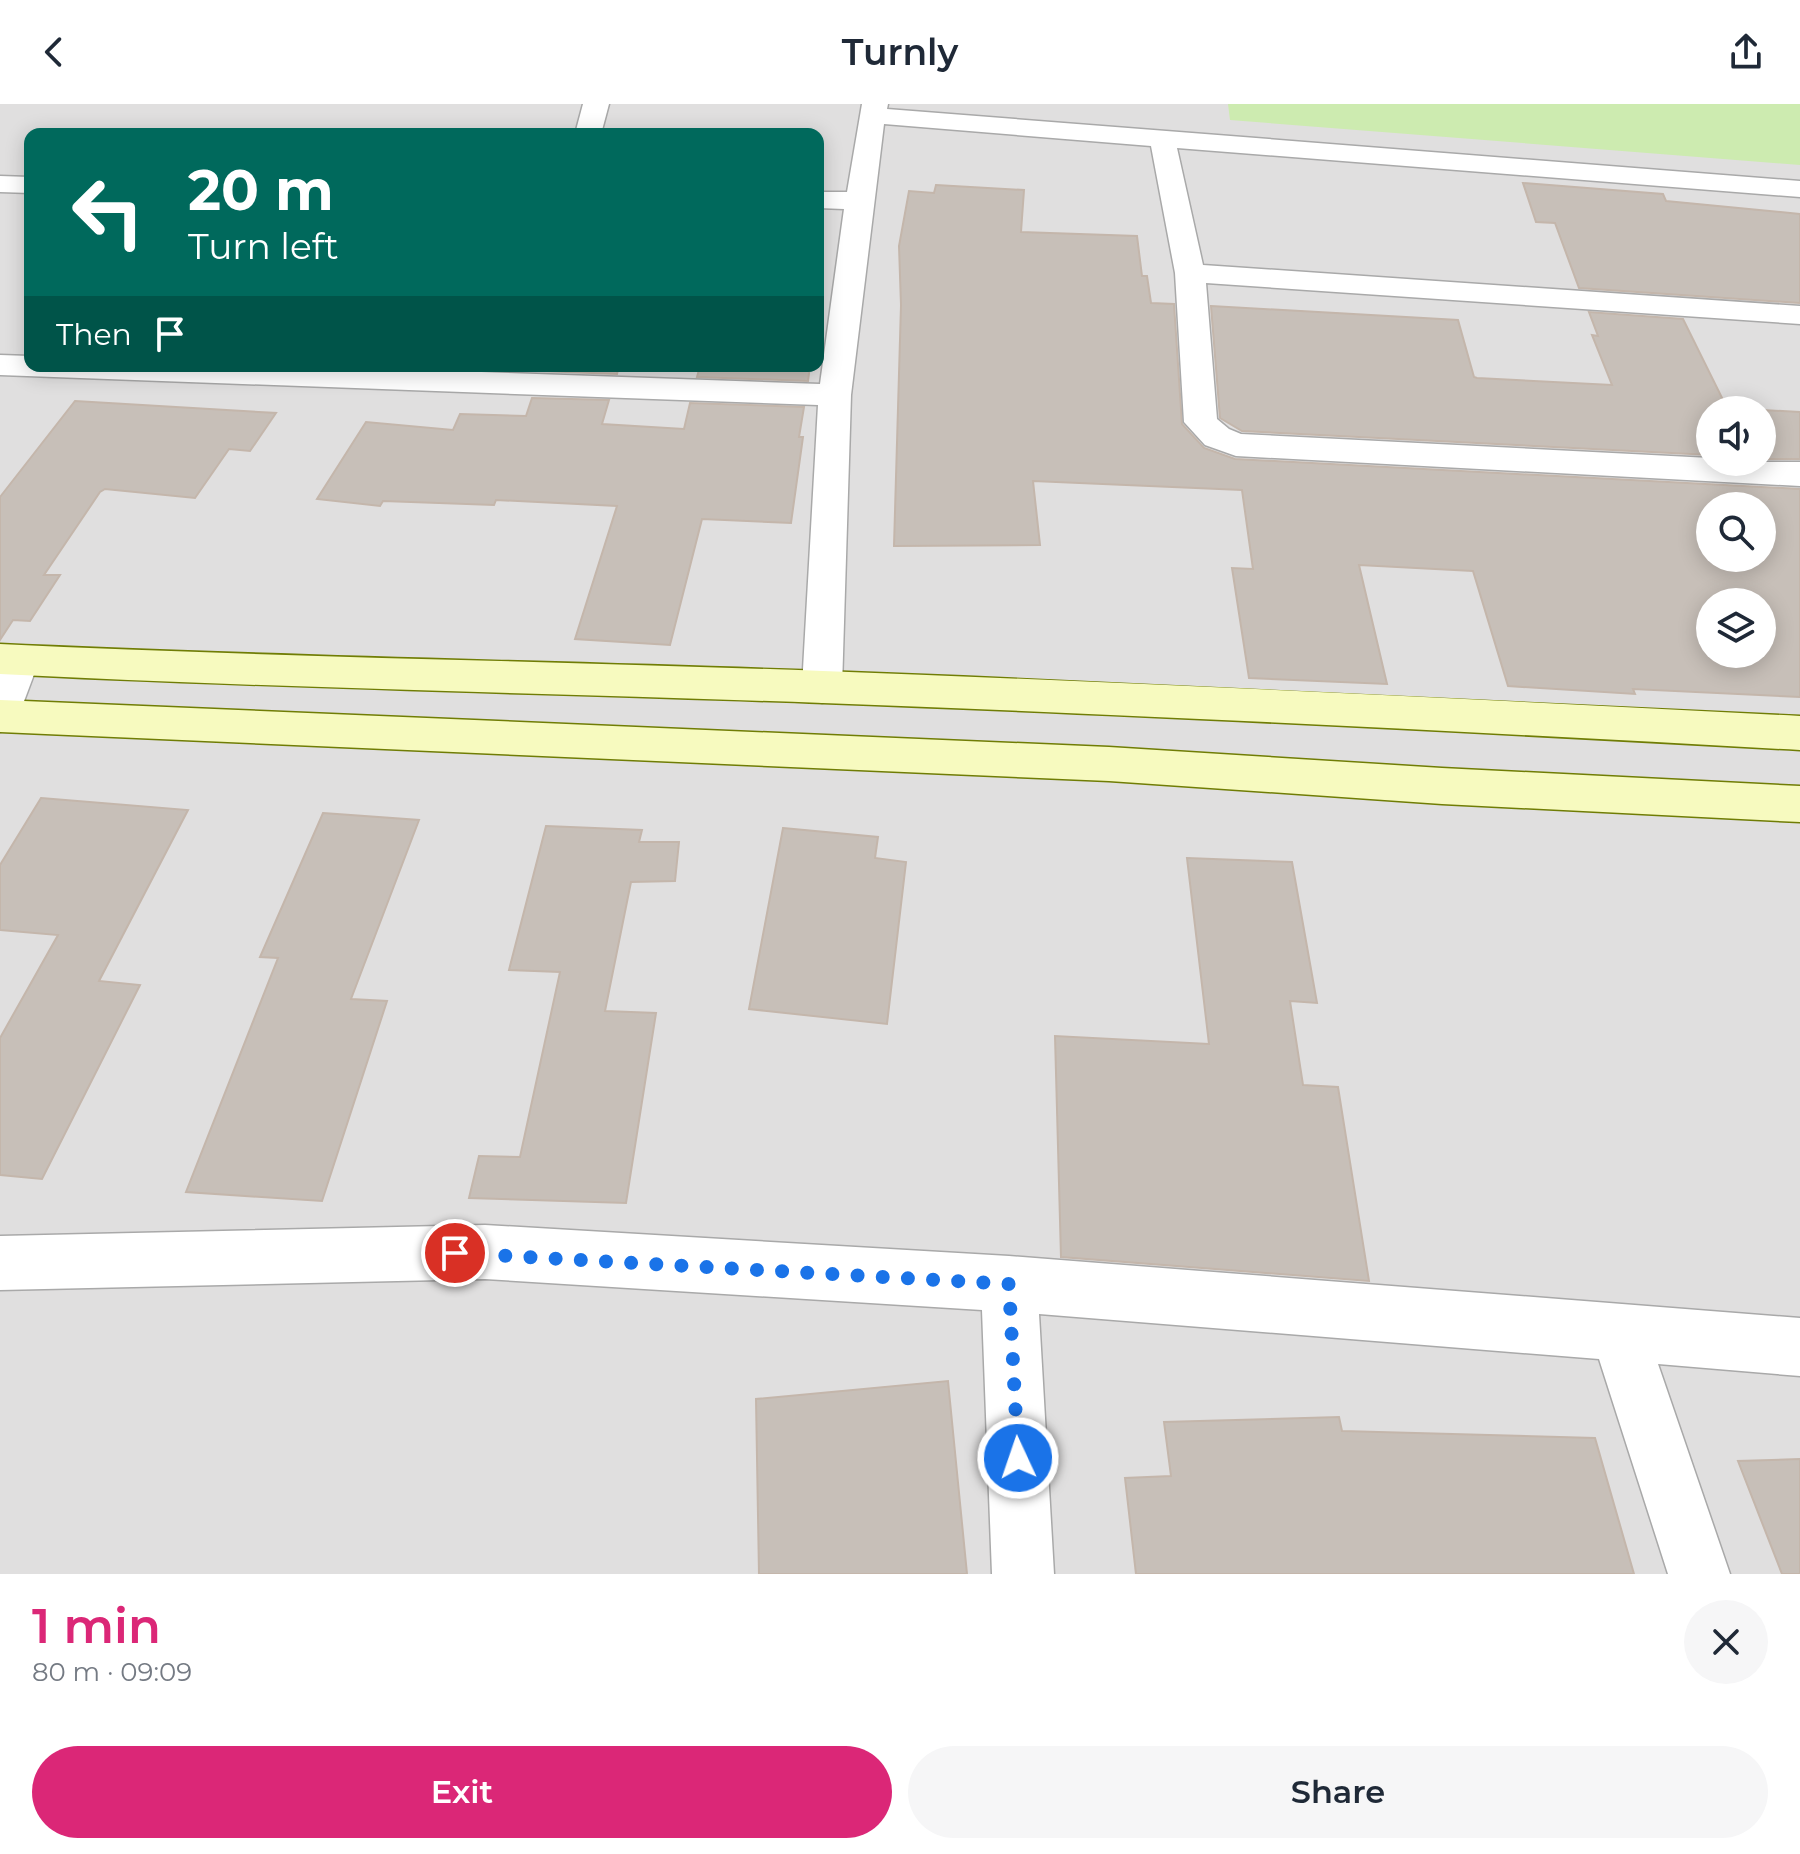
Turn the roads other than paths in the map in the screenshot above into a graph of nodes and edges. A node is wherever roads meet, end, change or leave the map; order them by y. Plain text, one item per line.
1 (596, 104) edge
2 (874, 110) edge
3 (590, 128) edge
4 (1163, 141) junction
5 (0, 184) edge
6 (24, 185) edge
7 (1800, 189) edge
8 (824, 200) edge
9 (859, 201) junction
10 (1190, 273) junction
11 (1800, 315) edge
12 (0, 365) edge
13 (24, 366) edge
14 (195, 372) edge
15 (835, 395) junction
16 (1800, 474) edge
17 (9, 660) edge
18 (822, 687) junction
19 (0, 716) edge
20 (1800, 733) edge
21 (1800, 804) edge
22 (0, 1263) edge
23 (1009, 1284) junction
24 (1619, 1332) junction
25 (1800, 1347) edge
26 (1023, 1574) edge
27 (1699, 1574) edge

1 - 3 street
2 - 4 street
2 - 9 street
4 - 7 street
4 - 10 street
5 - 6 street
8 - 9 street
9 - 15 street
10 - 11 street
10 - 16 street
12 - 13 street
14 - 15 street
15 - 18 street
17 - 18 street
17 - 19 street
18 - 20 street
19 - 21 street
22 - 23 street
23 - 24 street
23 - 26 street
24 - 25 street
24 - 27 street

